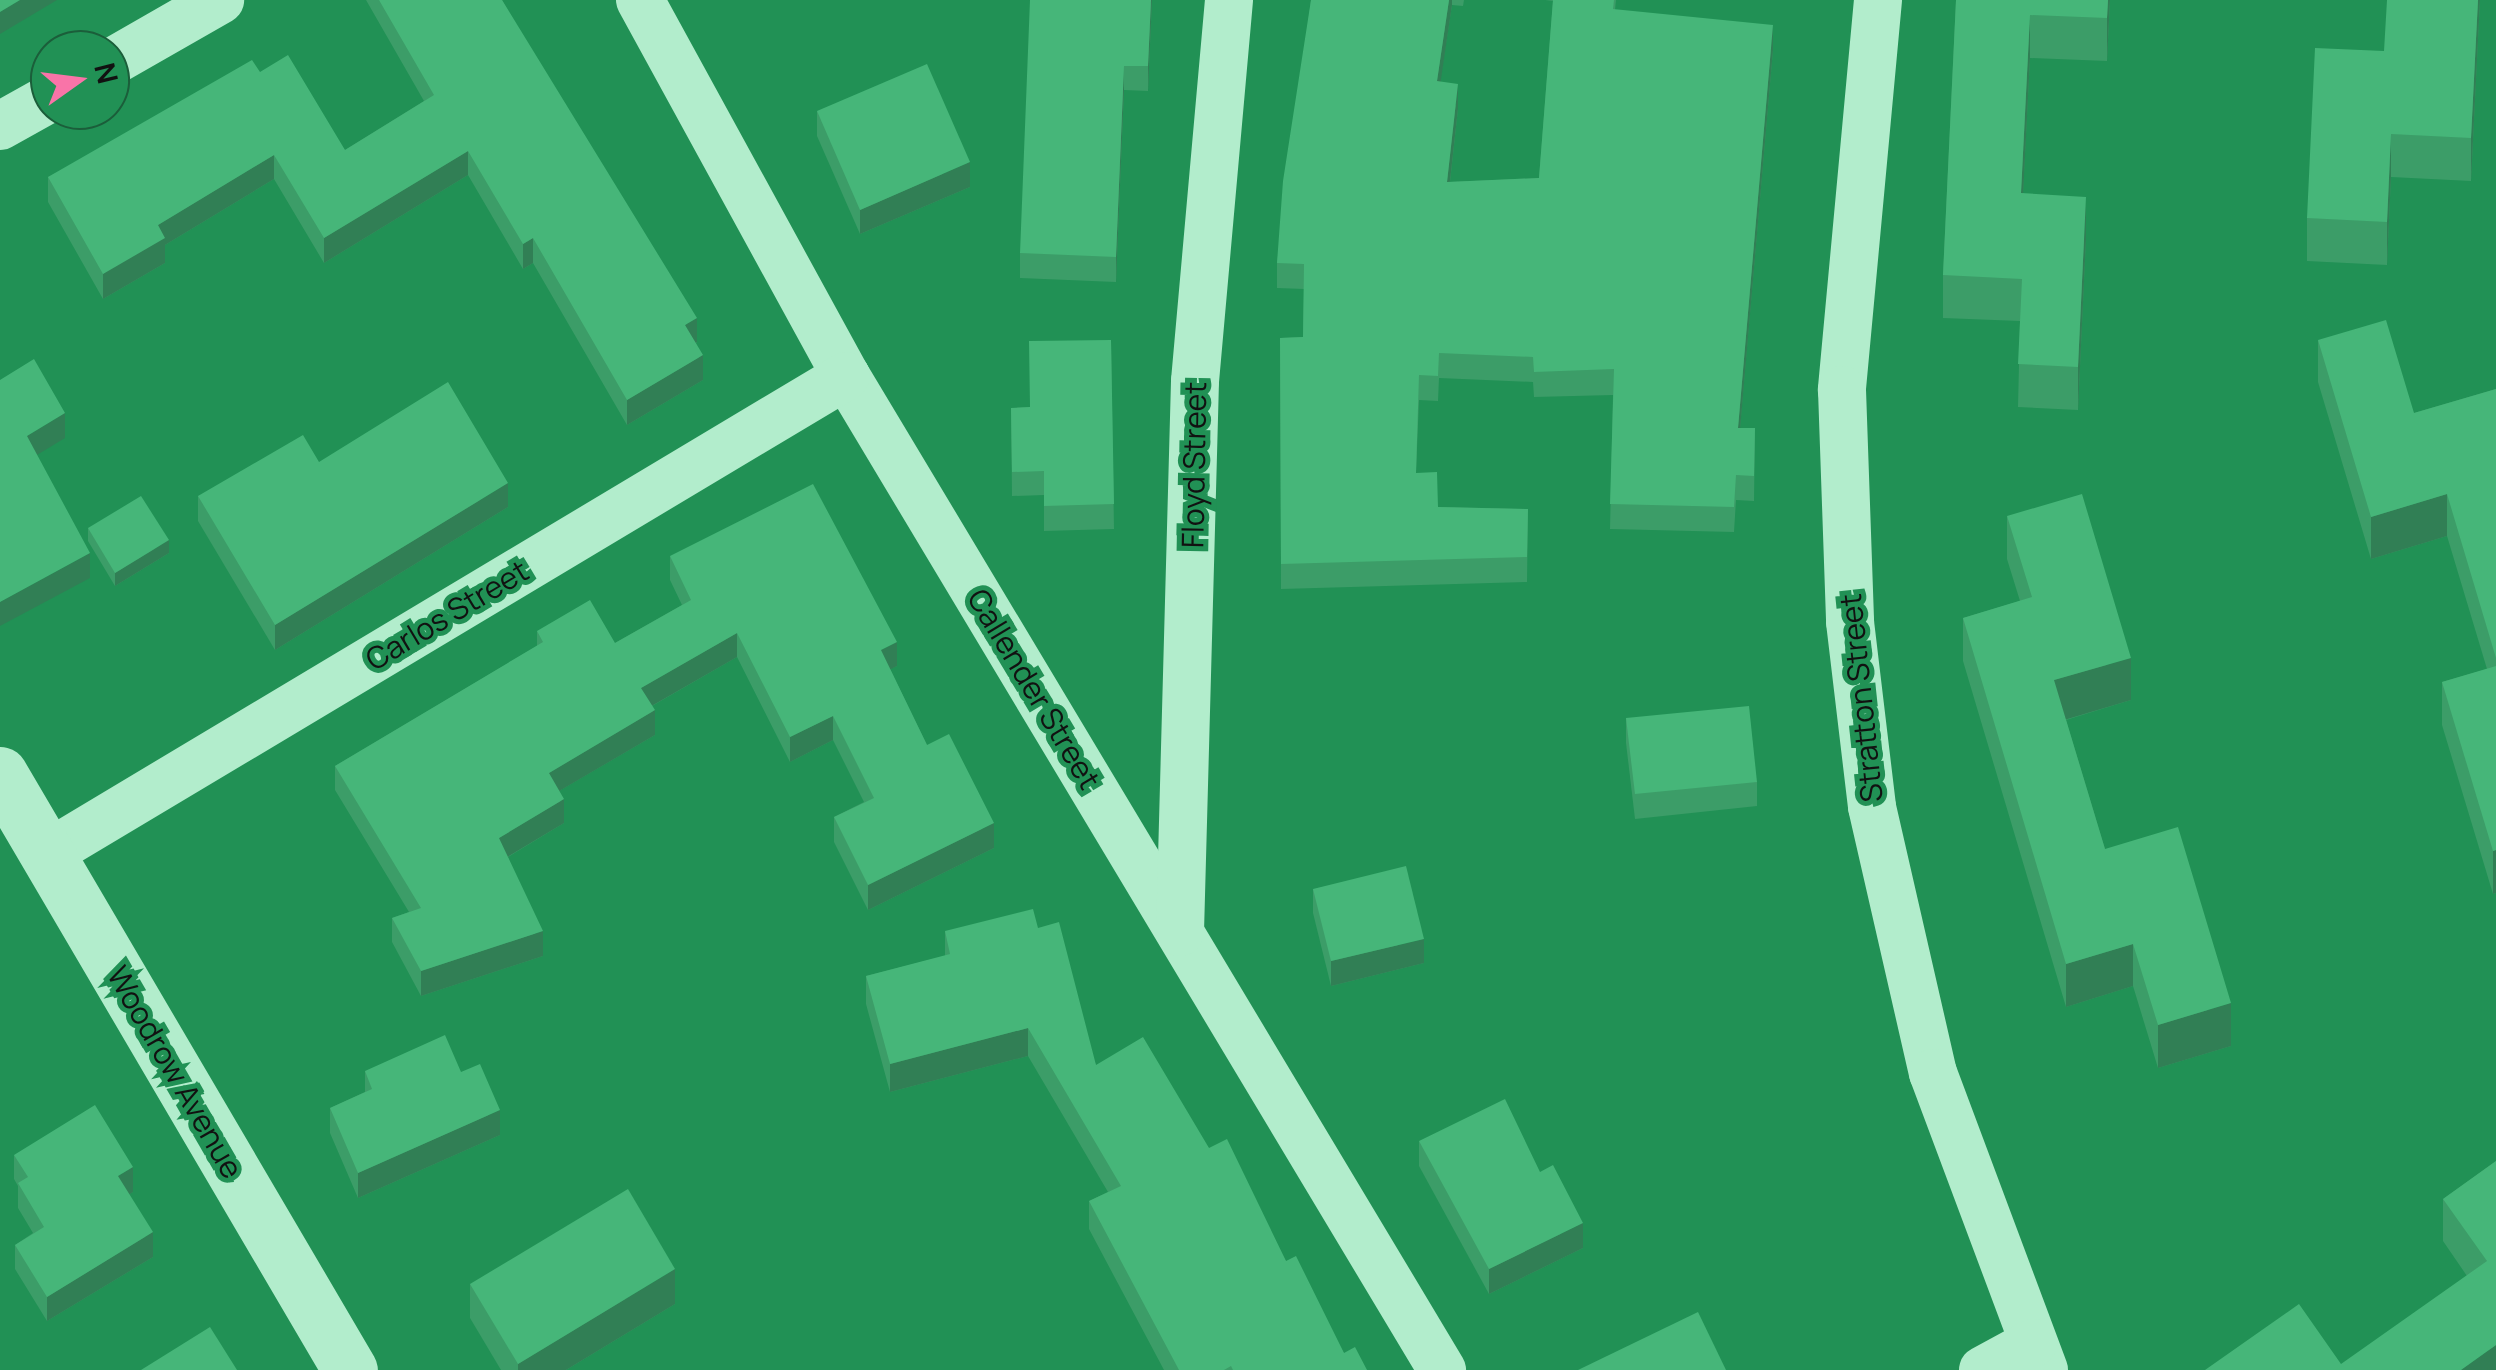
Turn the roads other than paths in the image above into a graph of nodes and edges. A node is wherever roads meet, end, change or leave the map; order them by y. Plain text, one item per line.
1 (220, 0) edge
2 (640, 0) edge
3 (1229, 0) edge
4 (1878, 0) edge
5 (130, 52) edge
6 (30, 109) edge
7 (0, 126) edge
8 (846, 376) junction
9 (0, 774) edge
10 (48, 854) junction
11 (1180, 932) junction
12 (2039, 1356) edge
13 (350, 1370) edge
14 (1442, 1370) edge
15 (1983, 1370) edge

1 - 5 street
2 - 8 street, Callender Street
3 - 11 street, Floyd Street
4 - 12 street, Stratton Street
6 - 7 street
8 - 10 street, Carlos Street
8 - 11 street, Callender Street
9 - 10 street, Woodrow Avenue
10 - 13 street, Woodrow Avenue
11 - 14 street, Callender Street
12 - 15 street

